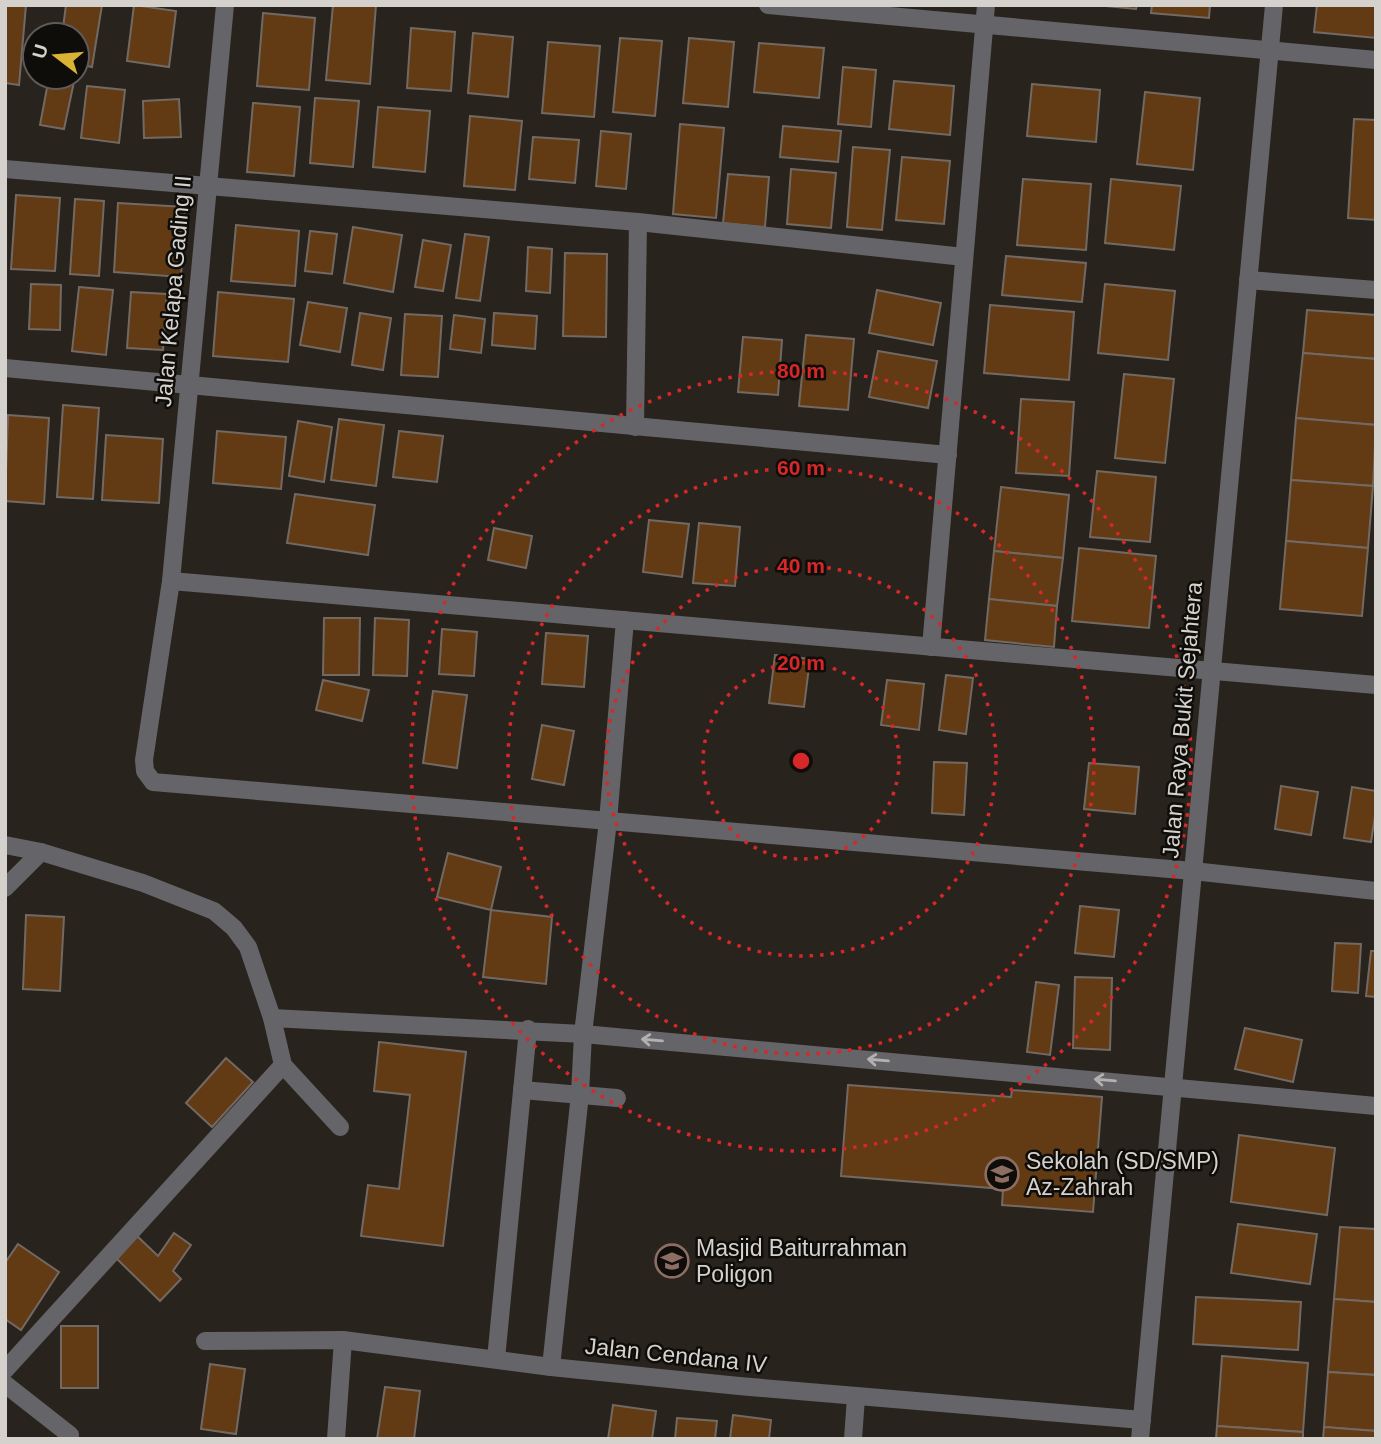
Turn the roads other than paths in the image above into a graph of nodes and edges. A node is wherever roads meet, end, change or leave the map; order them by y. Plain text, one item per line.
1 (225, 5) edge
2 (768, 5) edge
3 (986, 5) edge
4 (1274, 5) edge
5 (985, 24) junction
6 (1270, 50) junction
7 (1376, 60) edge
8 (5, 169) edge
9 (208, 188) junction
10 (638, 222) junction
11 (964, 257) junction
12 (1248, 280) junction
13 (1376, 290) edge
14 (5, 368) edge
15 (189, 385) junction
16 (635, 426) junction
17 (948, 455) junction
18 (171, 581) junction
19 (625, 620) junction
20 (931, 647) junction
21 (1212, 671) junction
22 (1376, 685) edge
23 (608, 821) junction
24 (5, 845) edge
25 (41, 852) junction
26 (1193, 871) junction
27 (5, 888) edge
28 (1376, 891) edge
29 (272, 1018) junction
30 (528, 1030) junction
31 (583, 1034) junction
32 (283, 1065) junction
33 (1173, 1087) junction
34 (522, 1090) junction
35 (580, 1094) junction
36 (617, 1098) dead end
37 (1376, 1106) edge
38 (340, 1128) dead end
39 (343, 1340) junction
40 (205, 1341) dead end
41 (496, 1359) junction
42 (551, 1367) junction
43 (5, 1370) edge
44 (5, 1384) edge
45 (856, 1397) junction
46 (1142, 1420) junction
47 (70, 1435) dead end
48 (335, 1439) edge
49 (853, 1439) edge
50 (1140, 1439) edge

1 - 9 street, Jalan Kelapa Gading II
2 - 5 street
3 - 5 street
4 - 6 street, Jalan Raya Bukit Sejahtera
5 - 6 street
5 - 11 street
6 - 7 street
6 - 12 street, Jalan Raya Bukit Sejahtera
8 - 9 street
9 - 10 street
9 - 15 street, Jalan Kelapa Gading II
10 - 11 street
10 - 16 street
11 - 17 street
12 - 13 street
12 - 21 street, Jalan Raya Bukit Sejahtera
14 - 15 street
15 - 16 street
15 - 18 street, Jalan Kelapa Gading II
16 - 17 street
17 - 20 street
18 - 19 street
18 - 23 street, Jalan Kelapa Gading II
19 - 20 street
19 - 23 street
20 - 21 street
21 - 22 street
21 - 26 street, Jalan Raya Bukit Sejahtera
23 - 26 street
23 - 31 street
24 - 25 street
25 - 27 street
25 - 29 street
26 - 28 street
26 - 33 street, Jalan Raya Bukit Sejahtera
29 - 30 street
29 - 32 street
30 - 31 street
30 - 34 street
33 -> 31 street
31 - 35 street
32 - 38 street
32 - 43 street
33 - 37 street
33 - 46 street, Jalan Raya Bukit Sejahtera
34 - 35 street
34 - 41 street
35 - 36 street
35 - 42 street
39 - 40 street, Jalan Cendana IV
39 - 41 street, Jalan Cendana IV
39 - 48 street
41 - 42 street, Jalan Cendana IV
42 - 45 street, Jalan Cendana IV
44 - 47 street
45 - 46 street, Jalan Cendana IV
45 - 49 street
46 - 50 street, Jalan Raya Bukit Sejahtera

